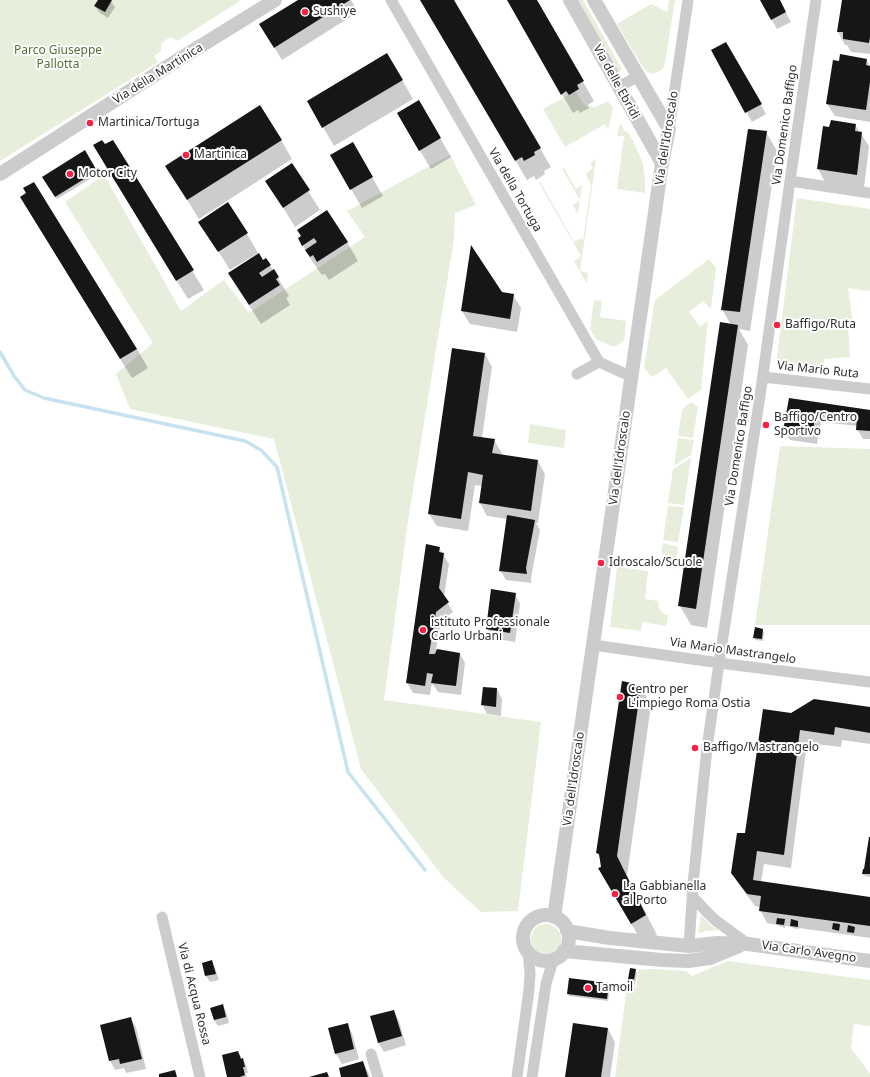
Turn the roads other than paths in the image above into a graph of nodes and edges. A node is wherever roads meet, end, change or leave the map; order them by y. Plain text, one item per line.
1 (275, 0) edge
2 (391, 0) edge
3 (570, 0) edge
4 (594, 0) edge
5 (688, 0) edge
6 (816, 0) edge
7 (638, 76) junction
8 (619, 87) junction
9 (669, 129) junction
10 (662, 163) junction
11 (0, 174) edge
12 (790, 181) junction
13 (870, 193) edge
14 (600, 362) junction
15 (578, 374) dead end
16 (632, 377) junction
17 (763, 377) junction
18 (870, 389) edge
19 (593, 645) junction
20 (719, 663) junction
21 (870, 682) edge
22 (692, 896) junction
23 (554, 917) junction
24 (162, 918) dead end
25 (567, 931) junction
26 (748, 944) junction
27 (689, 946) junction
28 (528, 952) junction
29 (559, 955) junction
30 (681, 961) junction
31 (870, 961) edge
32 (371, 1054) dead end
33 (200, 1077) edge
34 (378, 1077) edge
35 (517, 1077) edge
36 (532, 1077) edge

1 - 11 street, Via della Martinica
2 - 14 street, Via della Tortuga
3 - 8 street, Via delle Ebridi
4 - 7 street, Via delle Ebridi
5 - 9 street, Via dell'Idroscalo
6 - 12 street, Via Domenico Baffigo
7 - 8 street
7 - 9 street, Via delle Ebridi
8 - 10 street, Via delle Ebridi
9 - 10 street, Via dell'Idroscalo
10 - 16 street, Via dell'Idroscalo
12 - 13 street
12 - 17 street, Via Domenico Baffigo
14 - 15 street
14 - 16 street
16 - 19 street, Via dell'Idroscalo
17 - 18 street, Via Mario Ruta
17 - 20 street, Via Domenico Baffigo
19 - 20 street, Via Mario Mastrangelo
19 - 23 street, Via dell'Idroscalo
20 - 21 street, Via Mario Mastrangelo
20 - 22 street, Via Domenico Baffigo
22 - 26 street
22 - 27 street, Via Domenico Baffigo
23 - 25 street
23 - 28 street
24 - 33 street, Via di Acqua Rossa
25 - 27 street, Via Carlo Avegno
25 - 29 street
26 - 27 street, Via Carlo Avegno
26 - 30 street, Via Carlo Avegno
26 - 31 street, Via Carlo Avegno
27 - 30 street
28 - 29 street
28 - 35 street
29 - 30 street, Via Carlo Avegno
29 - 36 street
32 - 34 street

